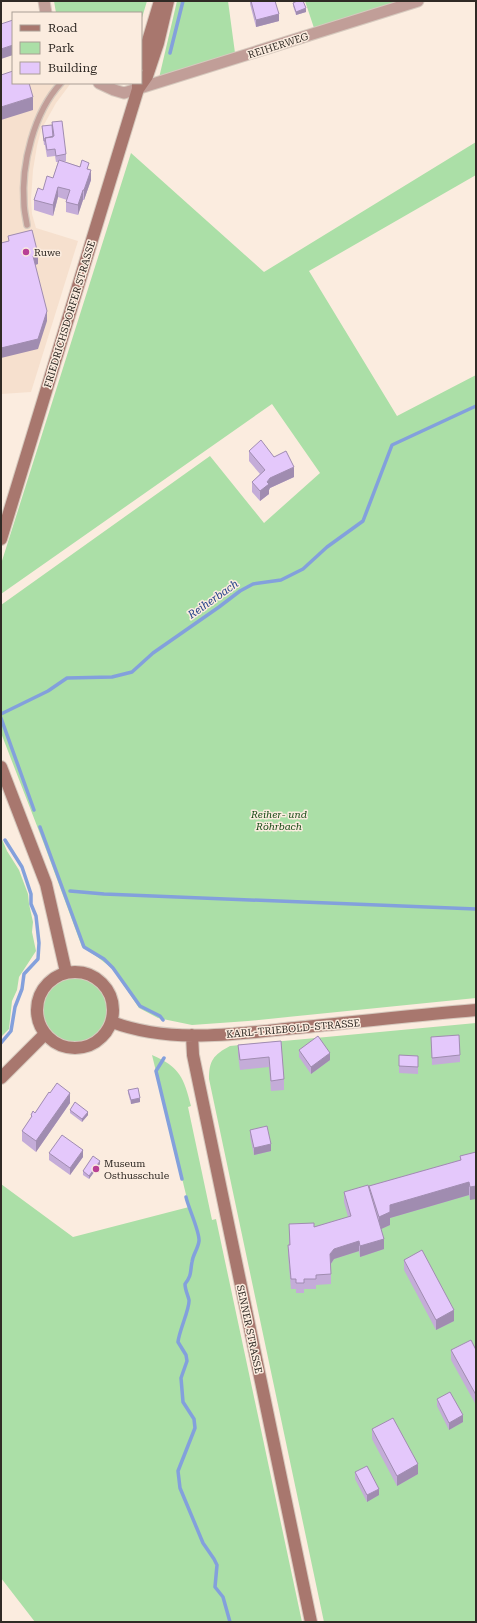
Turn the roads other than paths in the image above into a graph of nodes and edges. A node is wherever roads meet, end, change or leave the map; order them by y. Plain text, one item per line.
1 (44, 1) edge
2 (160, 1) edge
3 (168, 1) edge
4 (418, 1) edge
5 (46, 12) edge
6 (142, 61) edge
7 (142, 80) edge
8 (142, 83) edge
9 (60, 84) edge
10 (101, 84) edge
11 (136, 85) edge
12 (28, 225) dead end
13 (1, 539) edge
14 (1, 767) edge
15 (66, 972) junction
16 (476, 1010) edge
17 (112, 1022) junction
18 (45, 1034) junction
19 (192, 1035) junction
20 (1, 1078) edge
21 (311, 1622) edge

1 - 5 street
2 - 6 main road
3 - 7 main road, FRIEDRICHSDORFER STRASSE
4 - 8 street, REIHERWEG
9 - 12 lane
10 - 11 street, REIHERWEG
11 - 13 main road, FRIEDRICHSDORFER STRASSE
14 - 15 main road
15 - 17 main road
15 - 18 main road
16 - 19 main road, KARL-TRIEBOLD-STRASSE
17 - 18 main road
17 - 19 main road, KARL-TRIEBOLD-STRASSE
18 - 20 main road
19 - 21 main road, SENNER STRASSE

